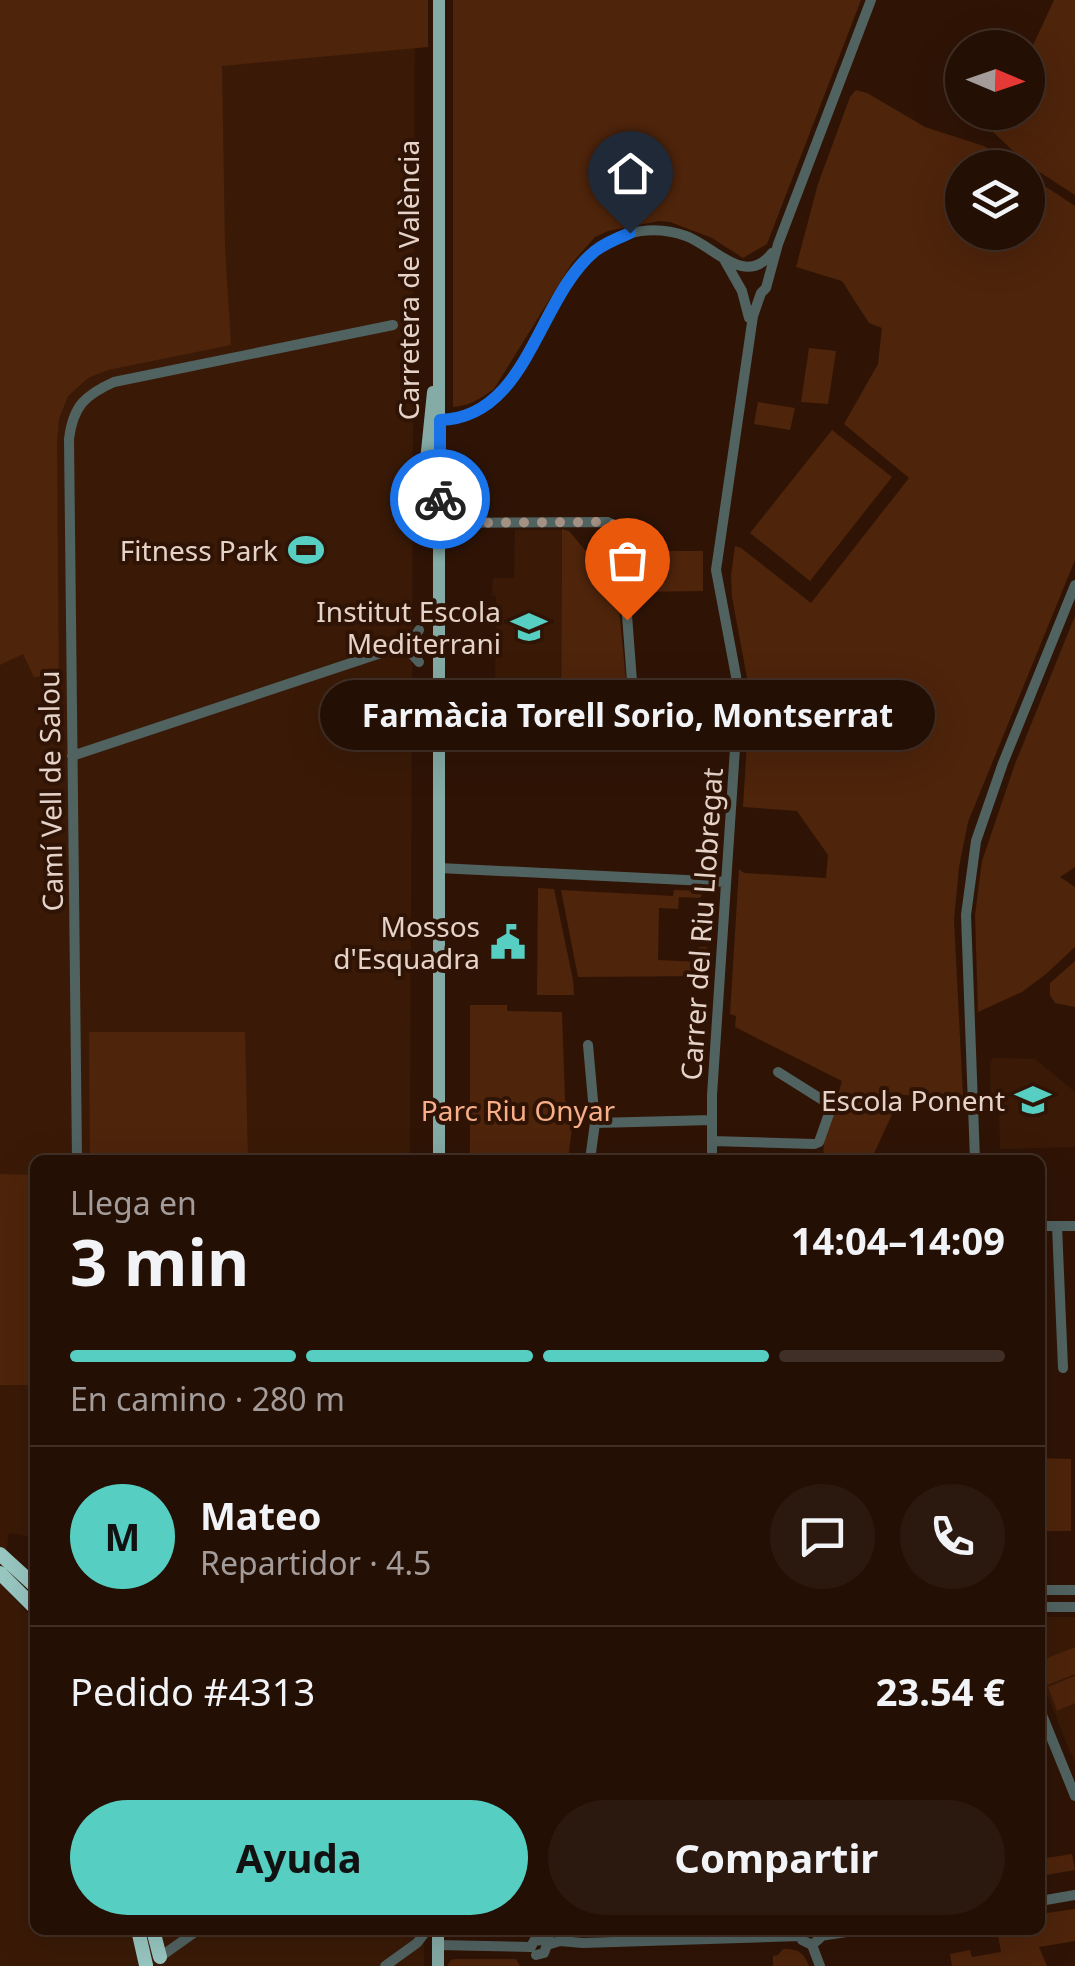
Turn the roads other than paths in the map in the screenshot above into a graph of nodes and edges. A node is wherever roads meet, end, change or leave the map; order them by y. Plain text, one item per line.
1 (435, 0) edge
2 (871, 0) edge
3 (778, 244) junction
4 (724, 260) junction
5 (752, 267) junction
6 (767, 280) junction
7 (740, 287) junction
8 (761, 293) junction
9 (393, 325) dead end
10 (750, 336) junction
11 (433, 390) junction
12 (440, 420) junction
13 (420, 520) dead end
14 (440, 523) junction
15 (1075, 586) edge
16 (420, 630) dead end
17 (396, 648) junction
18 (419, 662) dead end
19 (736, 739) junction
20 (72, 756) junction
21 (439, 868) junction
22 (726, 882) junction
23 (588, 1045) dead end
24 (778, 1072) dead end
25 (712, 1120) junction
26 (595, 1123) junction
27 (712, 1141) junction
28 (78, 1155) edge
29 (436, 1155) edge
30 (436, 1155) edge
31 (591, 1155) edge
32 (712, 1155) edge
33 (975, 1155) edge
34 (1045, 1226) edge
35 (1057, 1226) junction
36 (1075, 1226) edge
37 (1063, 1368) dead end
38 (4, 1563) edge
39 (30, 1574) edge
40 (30, 1582) edge
41 (1045, 1590) edge
42 (1075, 1590) edge
43 (30, 1601) edge
44 (1045, 1607) edge
45 (1075, 1607) edge
46 (1045, 1722) edge
47 (1075, 1796) edge
48 (1075, 1895) edge
49 (1045, 1900) edge
50 (140, 1935) edge
51 (153, 1935) edge
52 (191, 1935) edge
53 (426, 1935) edge
54 (432, 1935) edge
55 (434, 1935) edge
56 (550, 1935) edge
57 (758, 1935) edge
58 (817, 1937) edge
59 (544, 1942) junction
60 (438, 1945) junction
61 (534, 1956) edge
62 (152, 1964) edge
63 (385, 1966) edge
64 (434, 1966) edge
65 (820, 1966) edge

1 - 11 main road, Carretera de València
1 - 12 main road, Carretera de València
2 - 3 street
3 - 5 street
3 - 6 street
4 - 5 street, Carrer del Riu Llobregat
4 - 7 street, Carrer del Riu Llobregat
4 - 12 street, Carrer del Riu Llobregat
5 - 6 street
5 - 7 street
6 - 8 street
7 - 8 street
7 - 10 street, Carrer del Riu Llobregat
8 - 10 street, Carrer del Riu Llobregat
9 - 20 street, Camí Vell de Salou
10 - 19 street, Carrer del Riu Llobregat
11 - 13 main road
11 - 29 main road, Carretera de València
12 - 14 main road, Carretera de València
14 - 19 street
14 - 21 main road, Carretera de València
15 - 33 street
16 - 17 street
17 - 18 street
17 - 20 street
19 - 22 street, Carrer del Riu Llobregat
20 - 28 street, Camí Vell de Salou
21 - 22 street
21 - 30 main road, Carretera de València
22 - 25 street, Carrer del Riu Llobregat
23 - 26 street
24 - 27 street
25 - 26 street
25 - 27 street, Carrer del Riu Llobregat
26 - 31 street
27 - 32 street, Carrer del Riu Llobregat
34 - 35 street
35 - 36 street
35 - 37 street
38 - 39 highway
38 - 40 highway
38 - 43 highway
41 - 42 street
44 - 45 street
46 - 47 street
48 - 49 street
50 - 62 highway
51 - 62 highway
52 - 62 street
53 - 63 street
54 - 64 main road
55 - 60 main road
56 - 59 street
57 - 59 street
58 - 65 street
59 - 61 street
60 - 61 street
60 - 64 main road

